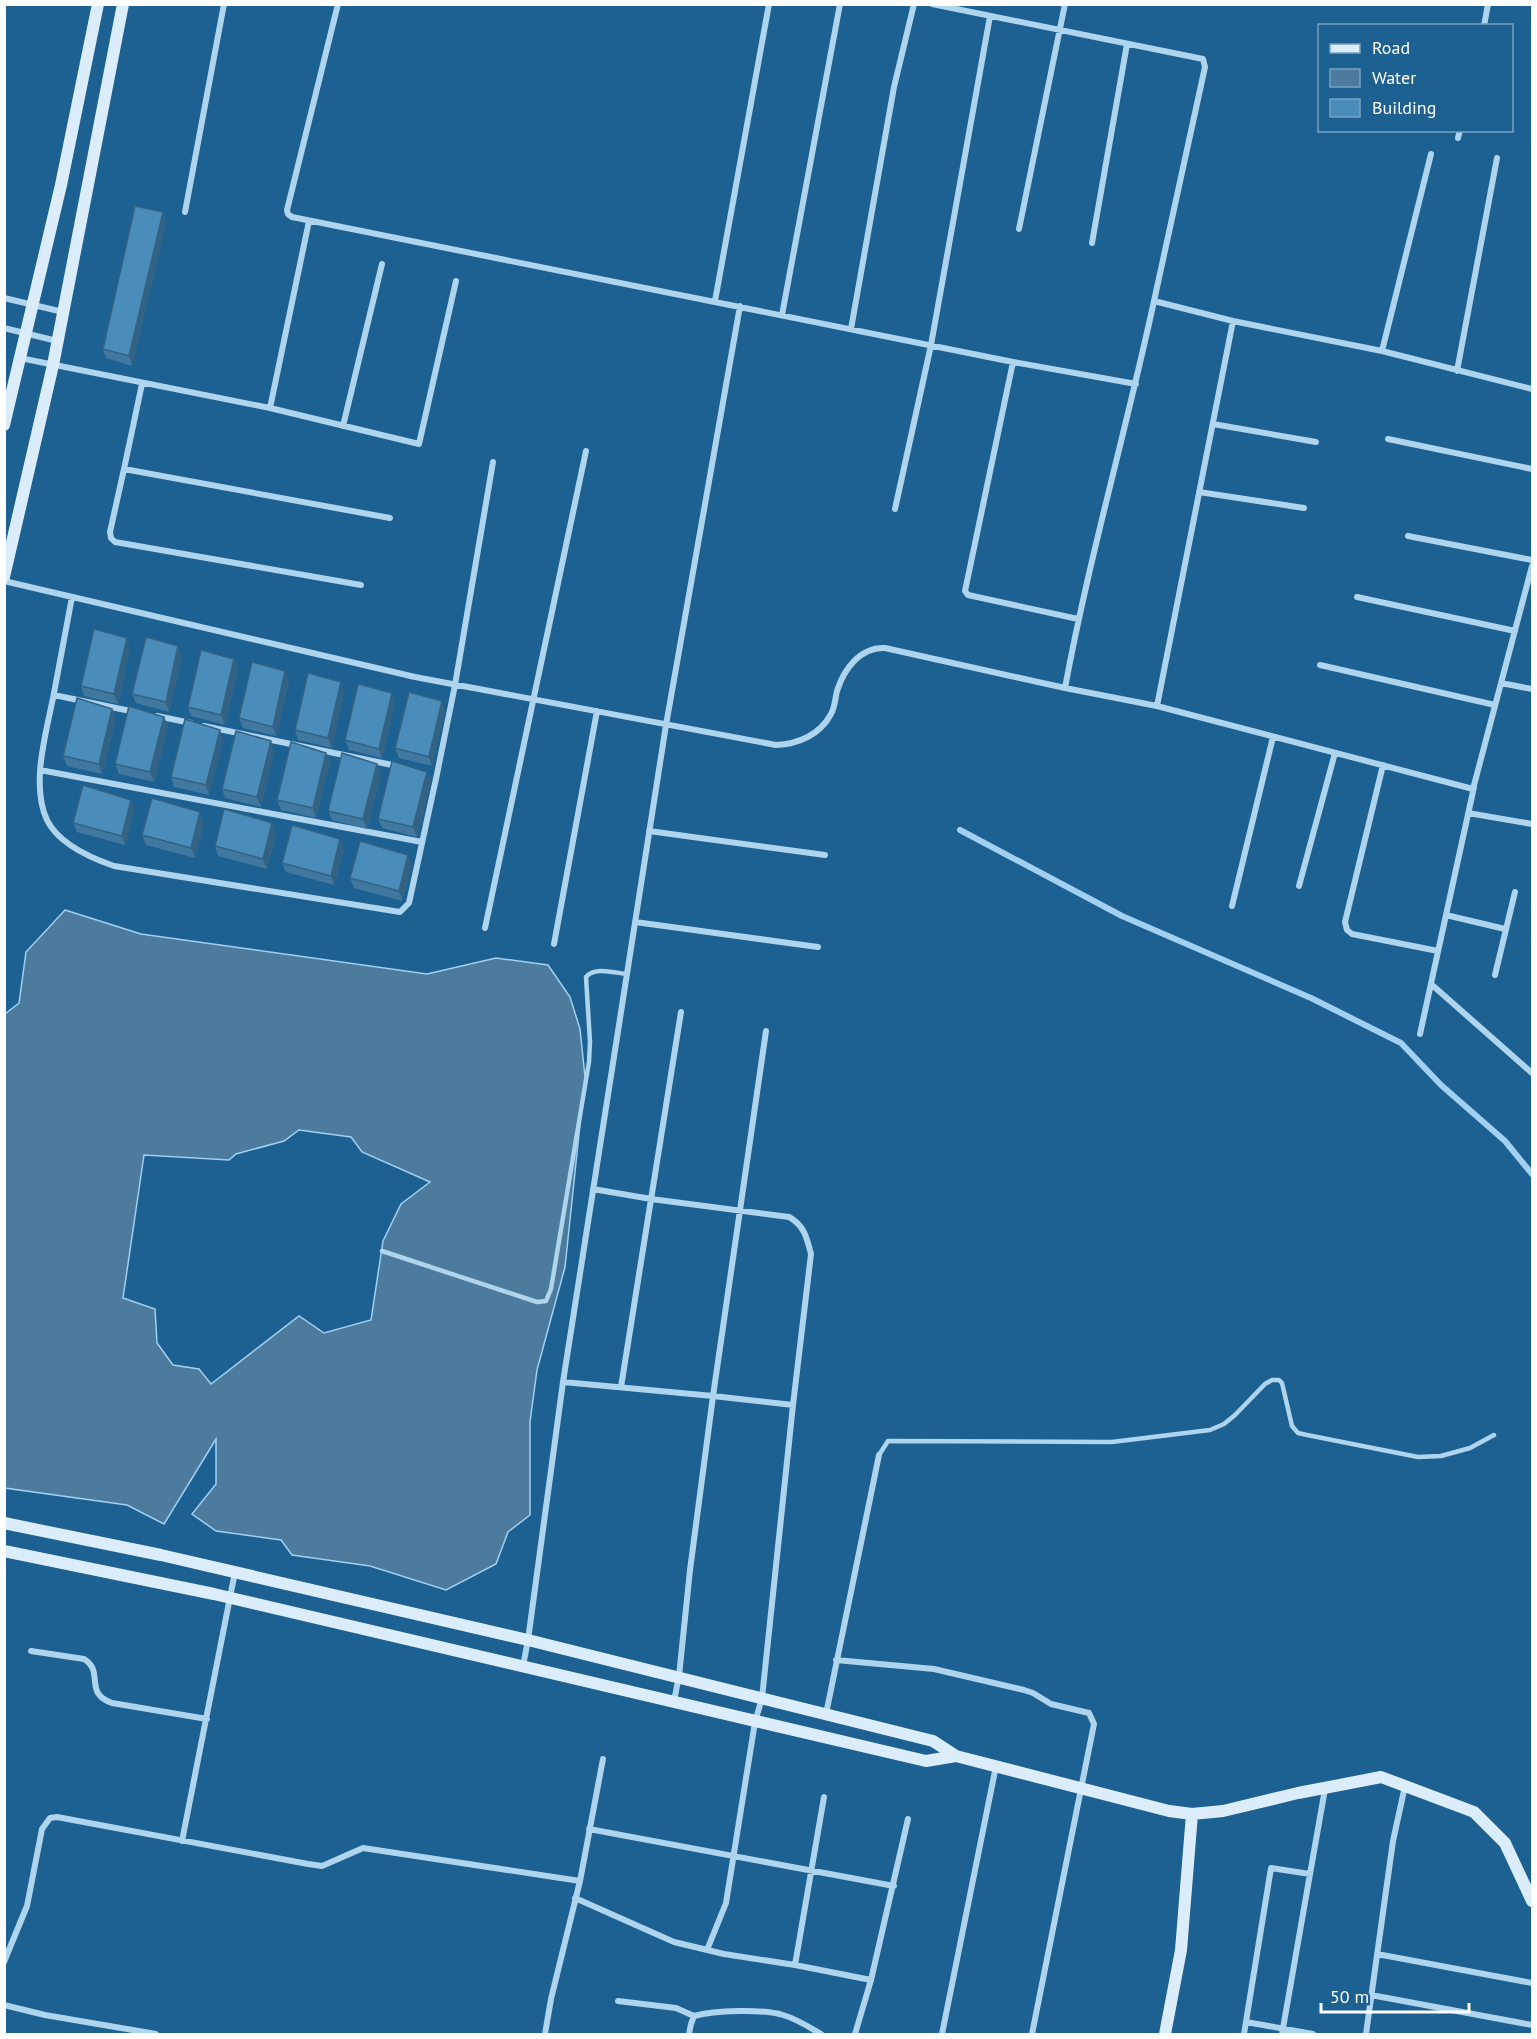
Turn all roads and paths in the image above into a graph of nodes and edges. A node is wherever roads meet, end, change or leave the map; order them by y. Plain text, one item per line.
1 (98, 4) edge
2 (123, 4) edge
3 (224, 4) edge
4 (338, 4) edge
5 (769, 4) edge
6 (840, 4) edge
7 (914, 4) edge
8 (932, 4) edge
9 (1065, 4) edge
10 (1488, 4) edge
11 (990, 16) junction
12 (1484, 24) edge
13 (1059, 31) junction
14 (1127, 44) junction
15 (1460, 132) edge
16 (1458, 138) dead end
17 (1431, 154) dead end
18 (1497, 158) dead end
19 (185, 212) dead end
20 (309, 221) junction
21 (1019, 228) dead end
22 (1092, 243) dead end
23 (382, 264) dead end
24 (456, 281) dead end
25 (4, 298) edge
26 (715, 302) junction
27 (1154, 302) junction
28 (32, 306) junction
29 (740, 306) junction
30 (63, 312) junction
31 (782, 315) junction
32 (1233, 321) junction
33 (4, 328) edge
34 (851, 329) junction
35 (26, 333) junction
36 (57, 341) junction
37 (931, 345) junction
38 (1382, 351) junction
39 (19, 358) junction
40 (1013, 362) junction
41 (52, 365) junction
42 (1457, 371) junction
43 (142, 384) junction
44 (1136, 384) junction
45 (1533, 389) edge
46 (270, 408) junction
47 (1213, 424) junction
48 (4, 425) edge
49 (343, 426) junction
50 (1388, 439) dead end
51 (1316, 442) dead end
52 (586, 451) dead end
53 (493, 462) dead end
54 (124, 469) junction
55 (1533, 469) edge
56 (1199, 492) junction
57 (1304, 508) dead end
58 (896, 509) dead end
59 (390, 518) dead end
60 (1408, 536) dead end
61 (1533, 560) edge
62 (1533, 566) edge
63 (4, 577) edge
64 (4, 581) edge
65 (361, 585) dead end
66 (72, 597) junction
67 (1358, 597) dead end
68 (1078, 620) junction
69 (1515, 631) junction
70 (1320, 665) dead end
71 (1501, 683) junction
72 (455, 685) junction
73 (1065, 688) junction
74 (1533, 689) edge
75 (54, 695) junction
76 (535, 700) junction
77 (1495, 705) junction
78 (1157, 706) junction
79 (597, 711) junction
80 (666, 724) junction
81 (1274, 737) junction
82 (1335, 753) junction
83 (1383, 765) junction
84 (402, 767) edge
85 (40, 770) junction
86 (426, 772) edge
87 (437, 774) junction
88 (1476, 778) junction
89 (1468, 813) junction
90 (1533, 824) edge
91 (650, 831) junction
92 (422, 842) junction
93 (825, 855) dead end
94 (1299, 886) dead end
95 (1515, 892) dead end
96 (1232, 906) dead end
97 (1446, 915) junction
98 (635, 922) junction
99 (485, 928) dead end
100 (1505, 929) junction
101 (554, 944) dead end
102 (818, 947) dead end
103 (1438, 951) junction
104 (627, 974) junction
105 (1495, 975) dead end
106 (1431, 984) junction
107 (681, 1012) dead end
108 (765, 1031) dead end
109 (1420, 1034) dead end
110 (1533, 1073) edge
111 (593, 1188) junction
112 (651, 1199) junction
113 (739, 1210) junction
114 (382, 1251) dead end
115 (563, 1382) junction
116 (621, 1387) junction
117 (713, 1396) junction
118 (793, 1405) junction
119 (1494, 1435) dead end
120 (879, 1455) joint
121 (4, 1523) edge
122 (4, 1551) edge
123 (236, 1572) junction
124 (231, 1598) junction
125 (528, 1640) junction
126 (31, 1651) dead end
127 (836, 1660) junction
128 (523, 1667) junction
129 (679, 1676) junction
130 (762, 1698) junction
131 (674, 1702) junction
132 (826, 1714) junction
133 (207, 1719) junction
134 (755, 1722) junction
135 (956, 1756) junction
136 (603, 1759) dead end
137 (996, 1766) junction
138 (1405, 1786) junction
139 (1081, 1787) junction
140 (1325, 1788) junction
141 (824, 1797) dead end
142 (1192, 1814) junction
143 (909, 1819) dead end
144 (589, 1829) junction
145 (182, 1841) junction
146 (733, 1857) junction
147 (810, 1871) junction
148 (1310, 1874) junction
149 (580, 1881) junction
150 (894, 1886) junction
151 (575, 1898) junction
152 (1533, 1901) edge
153 (707, 1950) junction
154 (1377, 1954) junction
155 (4, 1962) edge
156 (795, 1965) junction
157 (871, 1980) junction
158 (1533, 1983) edge
159 (1371, 1995) junction
160 (618, 2001) dead end
161 (4, 2005) edge
162 (694, 2016) junction
163 (1246, 2022) junction
164 (1533, 2025) edge
165 (1282, 2032) edge
166 (156, 2034) edge
167 (545, 2034) edge
168 (689, 2034) edge
169 (821, 2034) edge
170 (855, 2034) edge
171 (942, 2034) edge
172 (1032, 2034) edge
173 (1166, 2034) edge
174 (1244, 2034) edge
175 (1313, 2034) edge
176 (1366, 2034) edge

1 - 28 street
2 - 30 street
3 - 19 street
4 - 20 street
5 - 26 street
6 - 31 street
7 - 34 street
8 - 11 street
9 - 13 street
10 - 12 street
11 - 13 street
11 - 37 street
13 - 14 street
13 - 21 street
14 - 22 street
14 - 27 street
15 - 16 street
17 - 38 street
18 - 42 street
20 - 26 street
20 - 46 street
23 - 49 street
24 - 49 street
25 - 28 street
26 - 29 street
27 - 32 street
27 - 44 street
28 - 30 street
28 - 35 street
29 - 31 street
29 - 80 street
30 - 36 street
31 - 34 street
32 - 38 street
32 - 47 street
33 - 35 street
34 - 37 street
35 - 36 street
35 - 39 street
36 - 41 street
37 - 40 street
37 - 58 street
38 - 42 street
39 - 41 street
39 - 48 street
40 - 44 street
40 - 68 street
41 - 43 street
41 - 63 street
42 - 45 street
43 - 46 street
43 - 54 street
44 - 68 street
46 - 49 street
47 - 51 street
47 - 56 street
50 - 55 street
52 - 76 street
53 - 72 street
54 - 59 street
54 - 65 street
56 - 57 street
56 - 78 street
60 - 61 street
62 - 69 street
64 - 66 street
66 - 72 street
66 - 75 street
67 - 69 street
68 - 73 street
69 - 71 street
70 - 77 street
71 - 74 street
71 - 77 street
72 - 76 street
72 - 87 street
73 - 78 street
73 - 80 street
75 - 84 street
75 - 85 street
76 - 79 street
76 - 99 street
77 - 88 street
78 - 81 street
79 - 80 street
79 - 101 street
80 - 91 street
81 - 82 street
81 - 96 street
82 - 83 street
82 - 94 street
83 - 88 street
83 - 103 street
85 - 92 street
85 - 92 street
86 - 87 street
87 - 92 street
88 - 89 street
89 - 90 street
89 - 97 street
91 - 93 street
91 - 98 street
95 - 100 street
97 - 100 street
97 - 103 street
98 - 102 street
98 - 104 street
100 - 105 street
103 - 106 street
104 - 111 street
104 - 114 lane
106 - 109 street
106 - 110 street
107 - 112 street
108 - 113 street
111 - 112 street
111 - 115 street
112 - 113 street
112 - 116 street
113 - 117 street
113 - 118 street
115 - 116 street
115 - 125 street
116 - 117 street
117 - 118 street
117 - 129 street
118 - 130 street
119 - 120 lane
120 - 127 street
121 - 123 street
122 - 124 street
123 - 124 street
123 - 125 street
124 - 128 street
124 - 133 street
125 - 128 street
125 - 129 street
126 - 133 street
127 - 132 street
127 - 139 street
128 - 131 street
129 - 130 street
129 - 131 street
130 - 132 street
130 - 134 street
131 - 134 street
132 - 135 street
133 - 145 street
134 - 135 street
134 - 146 street
135 - 137 street
136 - 144 street
137 - 139 street
137 - 171 street
138 - 140 street
138 - 152 street
138 - 154 street
139 - 142 street
139 - 172 street
140 - 142 street
140 - 148 street
141 - 147 street
142 - 173 street
143 - 150 street
144 - 146 street
144 - 149 street
145 - 149 street
145 - 155 street
146 - 147 street
146 - 153 street
147 - 150 street
147 - 156 street
148 - 163 street
148 - 165 street
149 - 151 street
150 - 157 street
151 - 153 street
151 - 167 street
153 - 156 street
154 - 158 street
154 - 159 street
156 - 157 street
157 - 170 street
159 - 164 street
159 - 176 street
160 - 162 street
161 - 166 street
162 - 168 street
162 - 169 street
163 - 165 street
163 - 174 street
165 - 175 street

